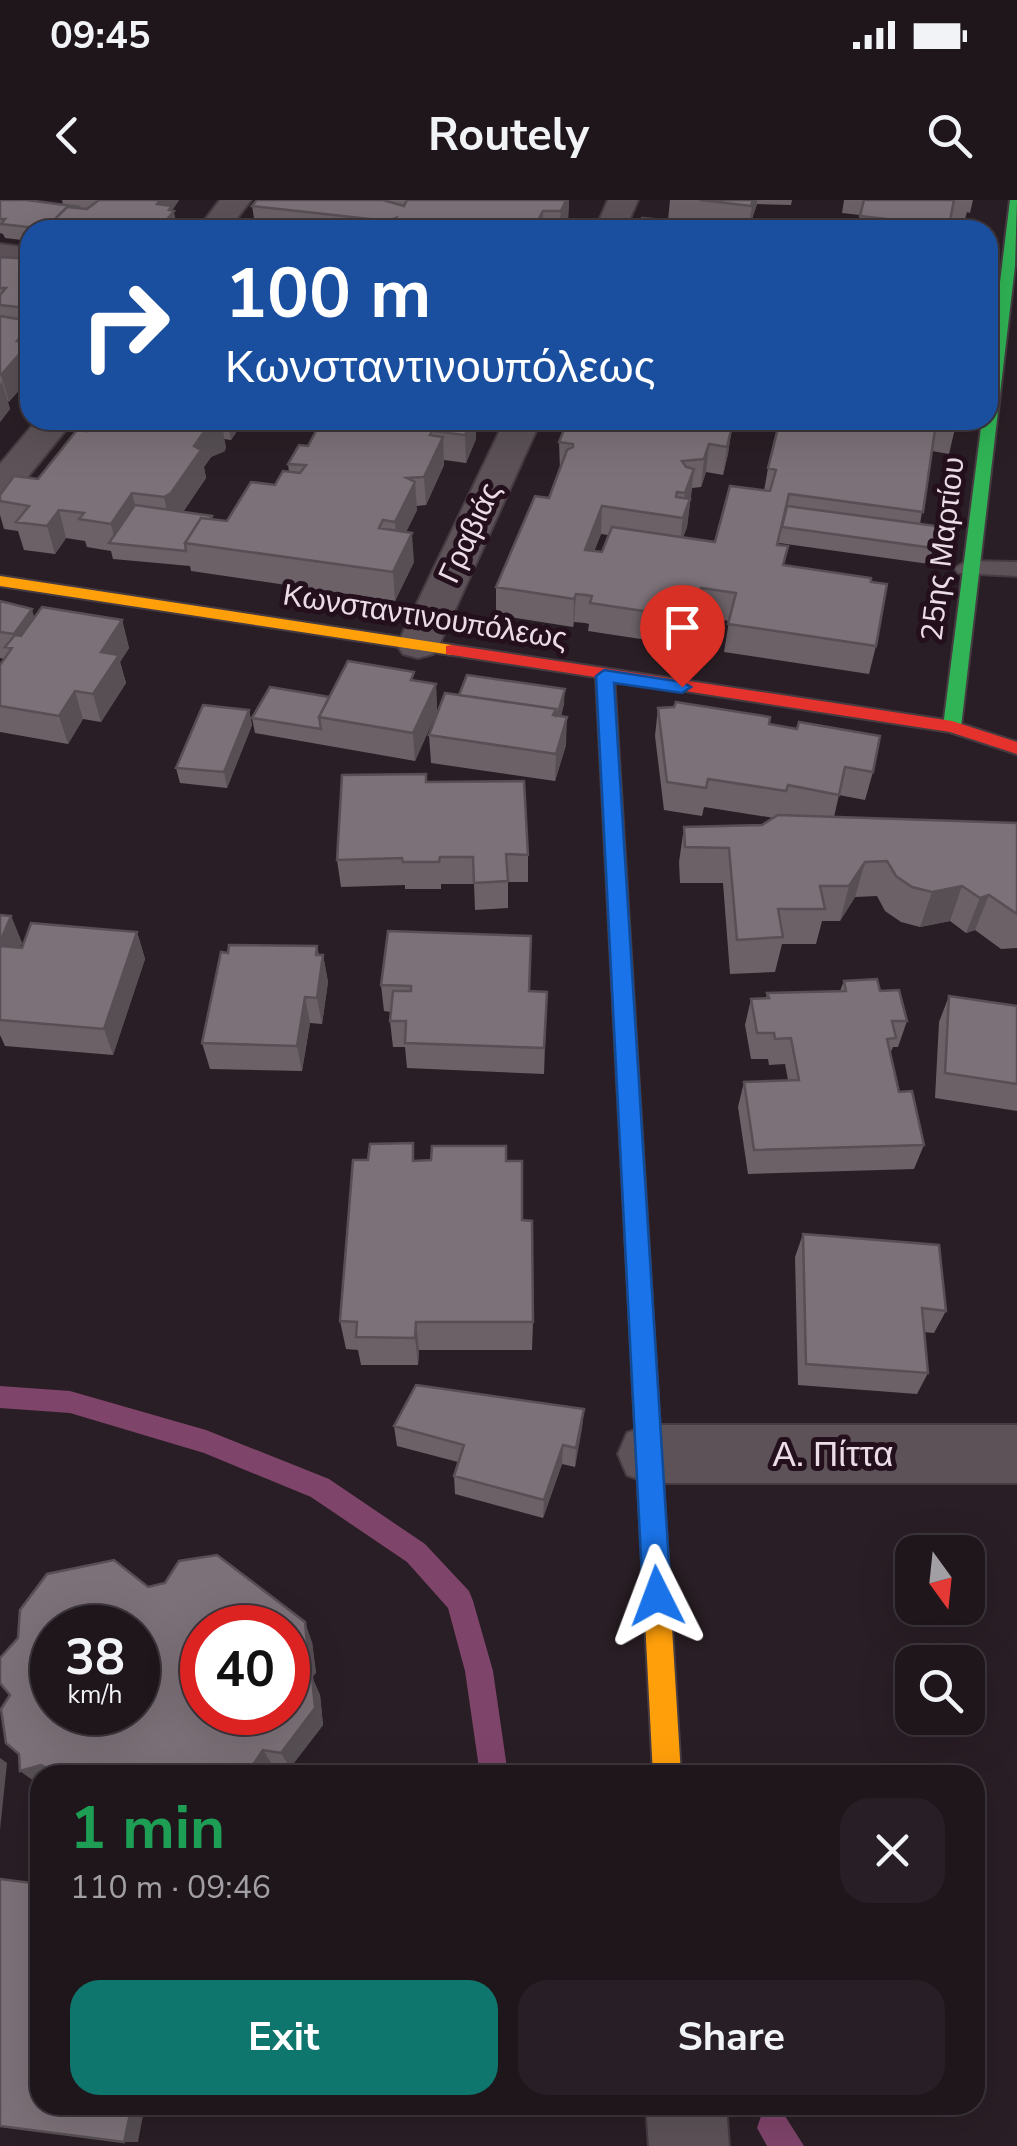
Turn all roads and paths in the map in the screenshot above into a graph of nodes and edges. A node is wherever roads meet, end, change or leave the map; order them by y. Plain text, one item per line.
1 (236, 200) edge
2 (1016, 200) edge
3 (220, 220) edge
4 (1013, 277) edge
5 (1001, 371) edge
6 (48, 430) edge
7 (518, 430) edge
8 (991, 430) edge
9 (0, 487) edge
10 (967, 568) junction
11 (1017, 569) edge
12 (0, 581) edge
13 (418, 645) junction
14 (604, 676) junction
15 (952, 727) junction
16 (1017, 748) edge
17 (649, 1454) junction
18 (1017, 1454) edge
19 (666, 1765) edge
20 (686, 2115) edge
21 (688, 2146) edge

1 - 3 street
2 - 4 street, 25ης Μαρτίου
4 - 5 street, 25ης Μαρτίου
6 - 9 street
7 - 13 street, Γραβιάς
8 - 10 street, 25ης Μαρτίου
10 - 11 lane
10 - 15 street, 25ης Μαρτίου
12 - 13 street, Κωνσταντινουπόλεως
13 - 14 street, Κωνσταντινουπόλεως
14 - 15 street, Κωνσταντινουπόλεως
14 - 17 street
15 - 16 street, Κωνσταντινουπόλεως
17 - 18 street, Α. Πίττα
17 - 19 street
20 - 21 street

